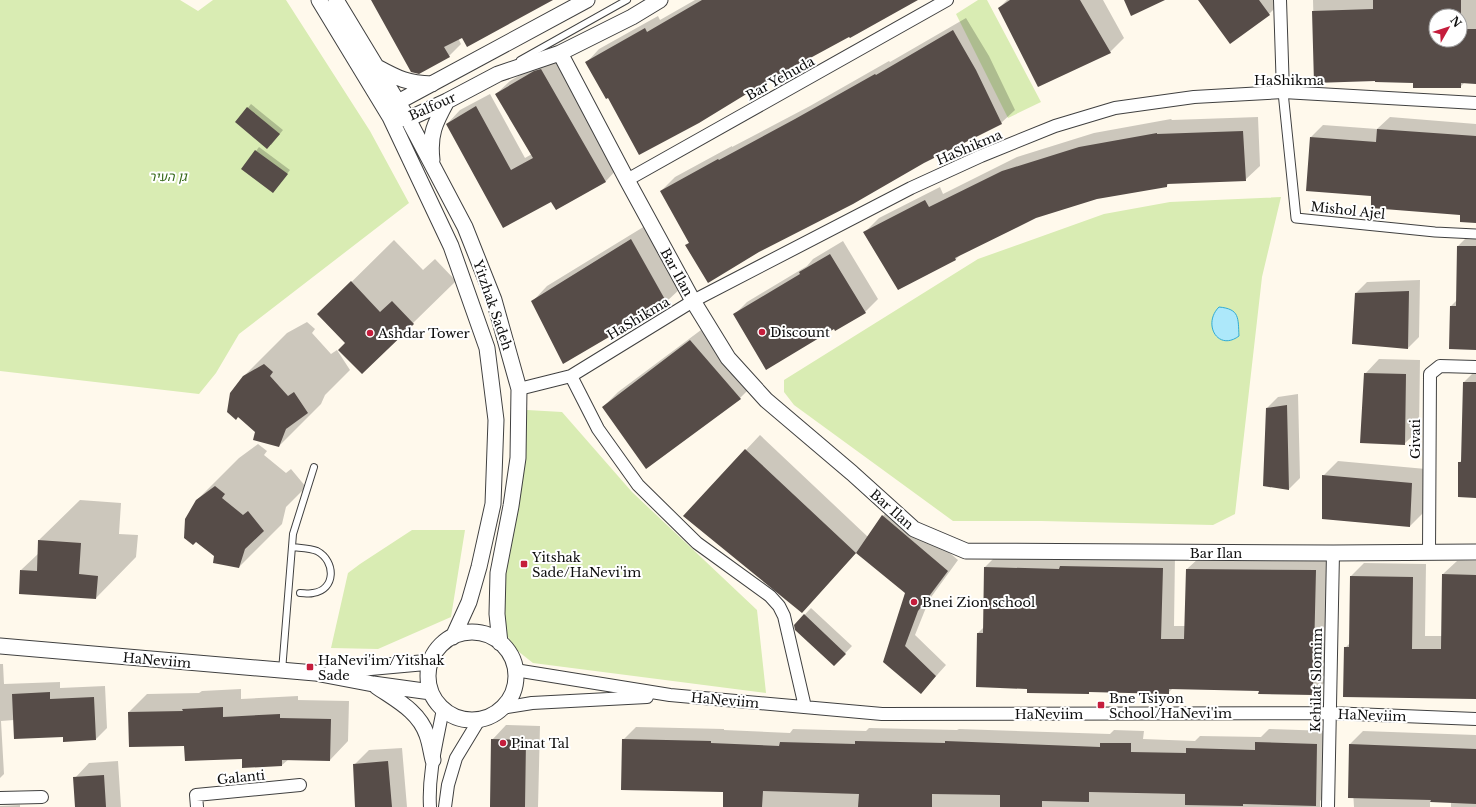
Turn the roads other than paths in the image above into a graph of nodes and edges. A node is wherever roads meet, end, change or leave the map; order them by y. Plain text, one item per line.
1 (318, 0) edge
2 (336, 0) edge
3 (587, 0) edge
4 (627, 0) edge
5 (660, 0) edge
6 (947, 0) edge
7 (1280, 0) edge
8 (560, 53) junction
9 (376, 67) junction
10 (498, 74) junction
11 (432, 84) junction
12 (1283, 92) junction
13 (447, 101) junction
14 (398, 102) junction
15 (1476, 103) edge
16 (390, 117) junction
17 (408, 119) junction
18 (432, 163) junction
19 (627, 180) junction
20 (1476, 234) edge
21 (693, 301) junction
22 (1476, 367) edge
23 (570, 376) junction
24 (520, 389) junction
25 (314, 467) dead end
26 (292, 547) junction
27 (1429, 552) junction
28 (1476, 552) edge
29 (1333, 554) junction
30 (300, 593) dead end
31 (453, 636) junction
32 (500, 643) junction
33 (0, 646) edge
34 (431, 662) junction
35 (515, 670) junction
36 (282, 671) junction
37 (315, 673) junction
38 (373, 684) junction
39 (431, 692) junction
40 (670, 695) junction
41 (805, 707) junction
42 (502, 708) junction
43 (443, 709) junction
44 (1329, 713) junction
45 (1476, 718) edge
46 (479, 720) junction
47 (433, 760) junction
48 (300, 785) dead end
49 (42, 796) dead end
50 (0, 798) edge
51 (197, 807) edge
52 (430, 807) edge
53 (445, 807) edge
54 (1328, 807) edge

1 - 16 street, Yitzhak Sadeh
2 - 9 street, Yitzhak Sadeh
3 - 11 street, Balfour
4 - 10 lane
5 - 8 street, Balfour
6 - 19 street, Bar Yehuda
7 - 12 street
8 - 10 street, Balfour
8 - 19 street, Bar Ilan
9 - 11 street
9 - 14 street, Yitzhak Sadeh
10 - 13 street, Balfour
11 - 14 street, Balfour
12 - 15 street, HaShikma
12 - 20 street, Mishol Ajel
12 - 21 street, HaShikma
13 - 17 street, Balfour
13 - 18 street
14 - 16 street, Balfour
14 - 17 street, Yitzhak Sadeh
16 - 17 street, Balfour
16 - 31 street, Yitzhak Sadeh
17 - 18 street, Yitzhak Sadeh
18 - 24 street, Yitzhak Sadeh
19 - 21 street, Bar Ilan
21 - 23 street, HaShikma
21 - 29 street, Bar Ilan
22 - 27 street, Givati
23 - 24 street, HaShikma
23 - 41 street
24 - 32 street, Yitzhak Sadeh
25 - 26 lane
26 - 30 lane
26 - 36 lane
27 - 28 street, Bar Ilan
27 - 29 street, Bar Ilan
29 - 44 street, Kehilat Slomim
31 - 32 street
31 - 34 street
32 - 35 street
33 - 36 street, HaNeviim
34 - 37 street, HaNeviim
34 - 39 street
35 - 40 street, HaNeviim
35 - 42 street
36 - 37 street, HaNeviim
37 - 38 street, HaNeviim
38 - 39 street, HaNeviim
38 - 47 street
39 - 43 street
40 - 41 street, HaNeviim
40 - 42 street, HaNeviim
41 - 44 street, HaNeviim
42 - 46 street
43 - 46 street
43 - 47 street
44 - 45 street, HaNeviim
44 - 54 street, Kehilat Slomim
46 - 53 street
47 - 52 street
48 - 51 street, Galanti
49 - 50 street

